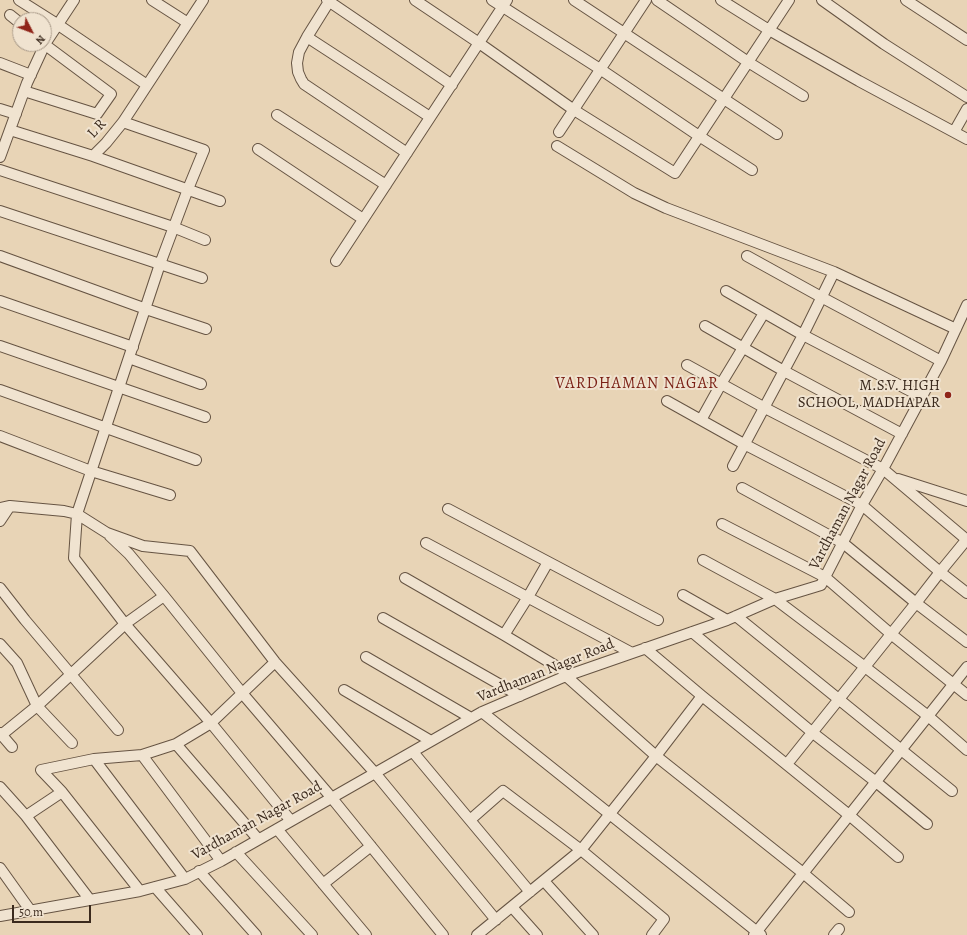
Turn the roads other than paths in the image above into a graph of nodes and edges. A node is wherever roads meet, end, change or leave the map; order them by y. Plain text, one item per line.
1 (19, 0) edge
2 (74, 0) edge
3 (152, 0) edge
4 (203, 0) edge
5 (329, 0) edge
6 (415, 0) edge
7 (492, 0) edge
8 (574, 0) edge
9 (646, 0) edge
10 (657, 0) edge
11 (721, 0) edge
12 (789, 0) edge
13 (822, 0) edge
14 (906, 0) edge
15 (505, 4) edge
16 (188, 22) junction
17 (57, 24) junction
18 (769, 30) junction
19 (52, 32) edge
20 (624, 33) junction
21 (307, 37) junction
22 (967, 40) edge
23 (479, 43) junction
24 (52, 50) edge
25 (41, 52) edge
26 (748, 62) junction
27 (0, 63) edge
28 (600, 69) junction
29 (31, 75) junction
30 (147, 85) junction
31 (452, 85) junction
32 (24, 91) junction
33 (803, 96) dead end
34 (967, 97) edge
35 (724, 99) junction
36 (0, 109) edge
37 (574, 110) junction
38 (967, 110) edge
39 (16, 114) junction
40 (277, 115) dead end
41 (430, 117) junction
42 (123, 122) junction
43 (10, 130) junction
44 (559, 132) dead end
45 (954, 132) junction
46 (778, 134) dead end
47 (699, 136) junction
48 (967, 138) edge
49 (557, 146) dead end
50 (258, 149) dead end
51 (407, 153) junction
52 (93, 156) junction
53 (0, 157) edge
54 (0, 170) edge
55 (752, 170) dead end
56 (386, 185) junction
57 (188, 189) junction
58 (220, 201) dead end
59 (0, 211) edge
60 (363, 219) junction
61 (173, 228) junction
62 (205, 240) dead end
63 (0, 256) edge
64 (747, 256) dead end
65 (336, 261) dead end
66 (160, 264) junction
67 (834, 272) junction
68 (202, 278) dead end
69 (726, 291) dead end
70 (822, 298) junction
71 (0, 301) edge
72 (967, 305) edge
73 (146, 309) junction
74 (764, 313) junction
75 (705, 326) dead end
76 (956, 328) junction
77 (206, 329) dead end
78 (803, 335) junction
79 (0, 346) edge
80 (133, 347) junction
81 (742, 348) junction
82 (129, 358) junction
83 (942, 361) junction
84 (687, 365) dead end
85 (784, 371) junction
86 (201, 384) dead end
87 (721, 384) junction
88 (119, 388) junction
89 (0, 390) edge
90 (922, 397) junction
91 (667, 401) dead end
92 (765, 408) junction
93 (205, 417) dead end
94 (701, 420) junction
95 (106, 428) junction
96 (902, 434) junction
97 (0, 436) edge
98 (744, 444) junction
99 (196, 460) dead end
100 (733, 466) dead end
101 (883, 469) junction
102 (91, 472) junction
103 (892, 477) junction
104 (742, 488) dead end
105 (170, 495) dead end
106 (967, 500) edge
107 (862, 505) junction
108 (5, 507) edge
109 (448, 509) dead end
110 (77, 514) junction
111 (0, 521) edge
112 (722, 524) dead end
113 (107, 533) junction
114 (967, 540) edge
115 (426, 543) dead end
116 (843, 543) junction
117 (703, 560) dead end
118 (548, 562) junction
119 (940, 572) junction
120 (825, 577) junction
121 (405, 578) dead end
122 (0, 588) edge
123 (967, 593) edge
124 (683, 595) dead end
125 (164, 596) junction
126 (528, 597) junction
127 (775, 599) junction
128 (916, 603) junction
129 (383, 618) dead end
130 (732, 618) junction
131 (658, 620) dead end
132 (125, 624) junction
133 (692, 632) junction
134 (891, 634) junction
135 (504, 635) junction
136 (967, 642) edge
137 (0, 644) edge
138 (645, 648) junction
139 (632, 653) junction
140 (366, 657) dead end
141 (275, 662) junction
142 (865, 667) junction
143 (967, 667) edge
144 (71, 674) junction
145 (568, 675) junction
146 (953, 684) junction
147 (344, 690) dead end
148 (242, 693) junction
149 (967, 695) edge
150 (520, 696) junction
151 (702, 696) junction
152 (839, 699) junction
153 (37, 706) junction
154 (482, 712) junction
155 (928, 716) junction
156 (471, 718) junction
157 (211, 723) junction
158 (118, 730) dead end
159 (812, 733) junction
160 (0, 734) edge
161 (431, 741) junction
162 (72, 743) dead end
163 (176, 744) junction
164 (12, 747) dead end
165 (901, 750) junction
166 (967, 750) edge
167 (413, 752) junction
168 (142, 755) junction
169 (656, 756) junction
170 (94, 759) junction
171 (787, 764) junction
172 (375, 773) junction
173 (876, 782) junction
174 (0, 787) edge
175 (952, 791) dead end
176 (62, 792) junction
177 (331, 797) junction
178 (610, 815) junction
179 (849, 815) junction
180 (26, 816) junction
181 (470, 820) junction
182 (291, 821) junction
183 (927, 824) dead end
184 (277, 828) junction
185 (258, 839) junction
186 (371, 846) junction
187 (581, 850) junction
188 (236, 852) junction
189 (898, 857) dead end
190 (221, 861) junction
191 (0, 868) edge
192 (199, 871) junction
193 (803, 873) junction
194 (185, 879) junction
195 (544, 881) junction
196 (324, 884) junction
197 (155, 887) junction
198 (140, 891) junction
199 (530, 892) junction
200 (90, 900) junction
201 (512, 907) junction
202 (30, 910) junction
203 (849, 912) dead end
204 (0, 916) edge
205 (496, 920) junction
206 (479, 934) edge
207 (757, 934) edge
208 (197, 935) edge
209 (256, 935) edge
210 (312, 935) edge
211 (366, 935) edge
212 (443, 935) edge
213 (537, 935) edge
214 (593, 935) edge
215 (652, 935) edge

1 - 17 street
2 - 17 street
3 - 16 street
4 - 16 street, L R
5 - 21 street
5 - 31 street
6 - 23 street
7 - 15 street
8 - 20 street
9 - 20 street
10 - 26 street
11 - 18 street
12 - 18 street
13 - 34 street
14 - 22 street
15 - 23 street
15 - 28 street
16 - 30 street, L R
17 - 19 street
17 - 30 street
18 - 26 street
18 - 45 street
20 - 28 street
20 - 35 street
21 - 41 street
21 - 51 street
23 - 31 street
23 - 37 street
24 - 32 street
25 - 29 street
26 - 33 street
26 - 35 street
27 - 29 street
28 - 37 street
28 - 47 street
29 - 32 street
30 - 42 street, L R
31 - 41 street
32 - 39 street
35 - 46 street
35 - 47 street
36 - 39 street
37 - 44 street
37 - 47 street
38 - 45 street
39 - 43 street
40 - 56 street
41 - 51 street
42 - 52 street, L R
42 - 57 street
43 - 52 street
43 - 53 street
45 - 48 street
47 - 55 street
49 - 67 street
50 - 60 street
51 - 56 street
52 - 57 street
54 - 61 street
56 - 60 street
57 - 58 street
57 - 61 street
59 - 66 street
60 - 65 street
61 - 62 street
61 - 66 street
63 - 73 street
64 - 70 street
66 - 68 street
66 - 73 street
67 - 70 street
67 - 76 street
69 - 74 street
70 - 78 street
70 - 83 street
71 - 80 street
72 - 76 street, Vardhaman Nagar Road
73 - 77 street
73 - 80 street
74 - 78 street
74 - 81 street
75 - 81 street
76 - 83 street, Vardhaman Nagar Road
78 - 85 street
78 - 90 street
79 - 88 street
80 - 82 street
81 - 85 street
81 - 87 street
82 - 86 street
82 - 88 street
83 - 90 street, Vardhaman Nagar Road
84 - 87 street
85 - 92 street
85 - 96 street
87 - 92 street
87 - 94 street
88 - 93 street
88 - 95 street
89 - 95 street
90 - 96 street, Vardhaman Nagar Road
91 - 94 street
92 - 98 street
92 - 101 street
94 - 98 street
95 - 99 street
95 - 102 street
96 - 101 street, Vardhaman Nagar Road
97 - 102 street
98 - 100 street
98 - 107 street
101 - 103 street
101 - 107 street, Vardhaman Nagar Road
102 - 105 street
102 - 110 street
103 - 106 street, Vardhaman Nagar Road
103 - 114 street
104 - 116 street
107 - 116 street, Vardhaman Nagar Road
107 - 119 street
108 - 110 street
108 - 111 street
109 - 118 street
110 - 113 street
110 - 132 street
112 - 120 street
113 - 125 street
113 - 141 street
114 - 119 street
115 - 126 street
116 - 120 street, Vardhaman Nagar Road
116 - 128 street
117 - 127 street
118 - 126 street
118 - 131 street
119 - 123 street
119 - 128 street
120 - 127 street, Vardhaman Nagar Road
120 - 134 street
121 - 135 street
122 - 144 street
124 - 130 street
125 - 132 street
125 - 148 street
126 - 135 street
126 - 139 street
127 - 130 street, Vardhaman Nagar Road
127 - 142 street
128 - 134 street
128 - 136 street
129 - 150 street
130 - 133 street, Vardhaman Nagar Road
130 - 152 street
132 - 144 street
132 - 157 street
133 - 138 street, Vardhaman Nagar Road
133 - 159 street
134 - 142 street
134 - 146 street
135 - 145 street
137 - 153 street
138 - 139 street, Vardhaman Nagar Road
138 - 151 street
139 - 145 street, Vardhaman Nagar Road
140 - 156 street
141 - 148 street
141 - 172 street
142 - 152 street
142 - 155 street
143 - 146 street
144 - 153 street
144 - 158 street
145 - 150 street, Vardhaman Nagar Road
145 - 169 street
146 - 149 street
146 - 155 street
147 - 161 street
148 - 157 street
148 - 177 street
150 - 154 street, Vardhaman Nagar Road
151 - 169 street
151 - 171 street
152 - 159 street
152 - 165 street
153 - 160 street
153 - 162 street
154 - 156 street, Vardhaman Nagar Road
154 - 178 street
155 - 165 street
155 - 166 street
156 - 161 street, Vardhaman Nagar Road
157 - 163 street
157 - 182 street
159 - 171 street
159 - 173 street
160 - 164 street
161 - 167 street, Vardhaman Nagar Road
163 - 168 street
163 - 185 street
165 - 173 street
165 - 175 street
167 - 172 street, Vardhaman Nagar Road
167 - 181 street
168 - 170 street
168 - 190 street
169 - 178 street
169 - 193 street
170 - 176 street
170 - 194 street
171 - 179 street
172 - 177 street, Vardhaman Nagar Road
172 - 205 street
173 - 179 street
173 - 183 street
174 - 180 street
176 - 180 street
176 - 198 street
177 - 182 street, Vardhaman Nagar Road
177 - 186 street
178 - 187 street
178 - 207 street
179 - 189 street
179 - 193 street
180 - 200 street
181 - 187 street
181 - 199 street
182 - 184 street, Vardhaman Nagar Road
184 - 185 street, Vardhaman Nagar Road
184 - 196 street
185 - 188 street, Vardhaman Nagar Road
186 - 196 street
186 - 212 street
187 - 195 street
187 - 215 street
188 - 190 street, Vardhaman Nagar Road
188 - 210 street
190 - 192 street, Vardhaman Nagar Road
191 - 202 street
192 - 194 street, Vardhaman Nagar Road
192 - 209 street
193 - 203 street
193 - 207 street
194 - 197 street, Vardhaman Nagar Road
195 - 199 street
195 - 214 street
196 - 211 street
197 - 198 street, Vardhaman Nagar Road
197 - 208 street
198 - 200 street, Vardhaman Nagar Road
199 - 201 street
200 - 202 street, Vardhaman Nagar Road
201 - 205 street
201 - 213 street
202 - 204 street, Vardhaman Nagar Road
205 - 206 street

